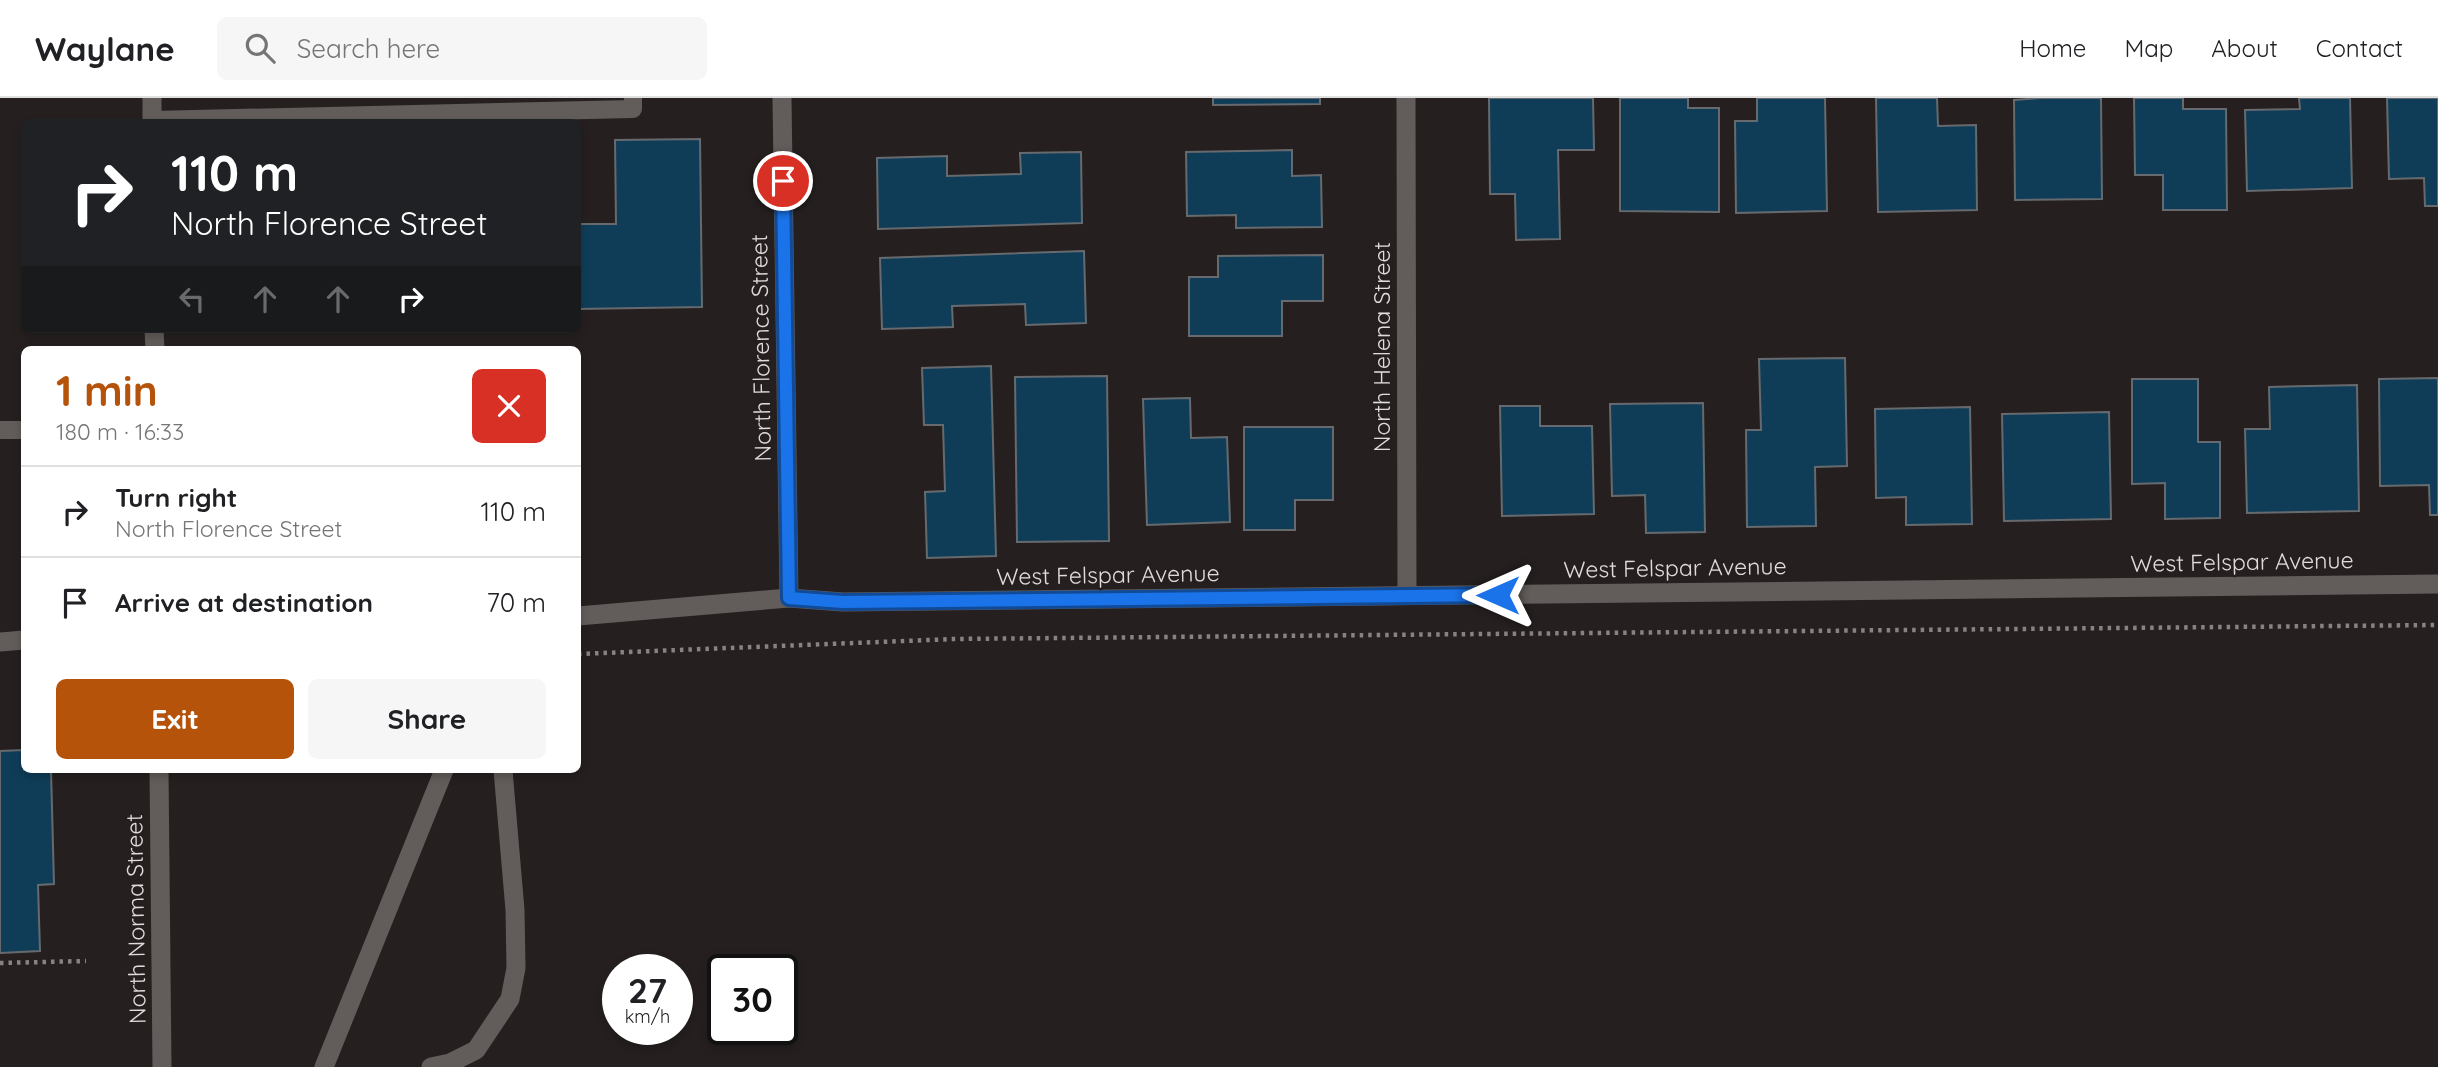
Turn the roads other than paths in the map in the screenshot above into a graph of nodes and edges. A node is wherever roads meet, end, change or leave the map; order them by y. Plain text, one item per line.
1 (152, 98) edge
2 (633, 98) edge
3 (782, 98) edge
4 (1406, 98) edge
5 (152, 119) edge
6 (232, 119) edge
7 (0, 430) edge
8 (21, 430) edge
9 (2438, 584) edge
10 (1407, 595) junction
11 (789, 598) junction
12 (581, 616) edge
13 (21, 640) edge
14 (0, 642) edge
15 (159, 773) edge
16 (443, 773) edge
17 (503, 773) edge
18 (162, 1067) edge
19 (324, 1067) edge
20 (431, 1067) edge

1 - 5 street
2 - 6 lane
3 - 11 street, North Florence Street
4 - 10 street, North Helena Street
7 - 8 lane
9 - 10 street, West Felspar Avenue
10 - 11 street, West Felspar Avenue
11 - 12 street, West Felspar Avenue
13 - 14 street
15 - 18 street, North Norma Street
16 - 19 street
17 - 20 street

